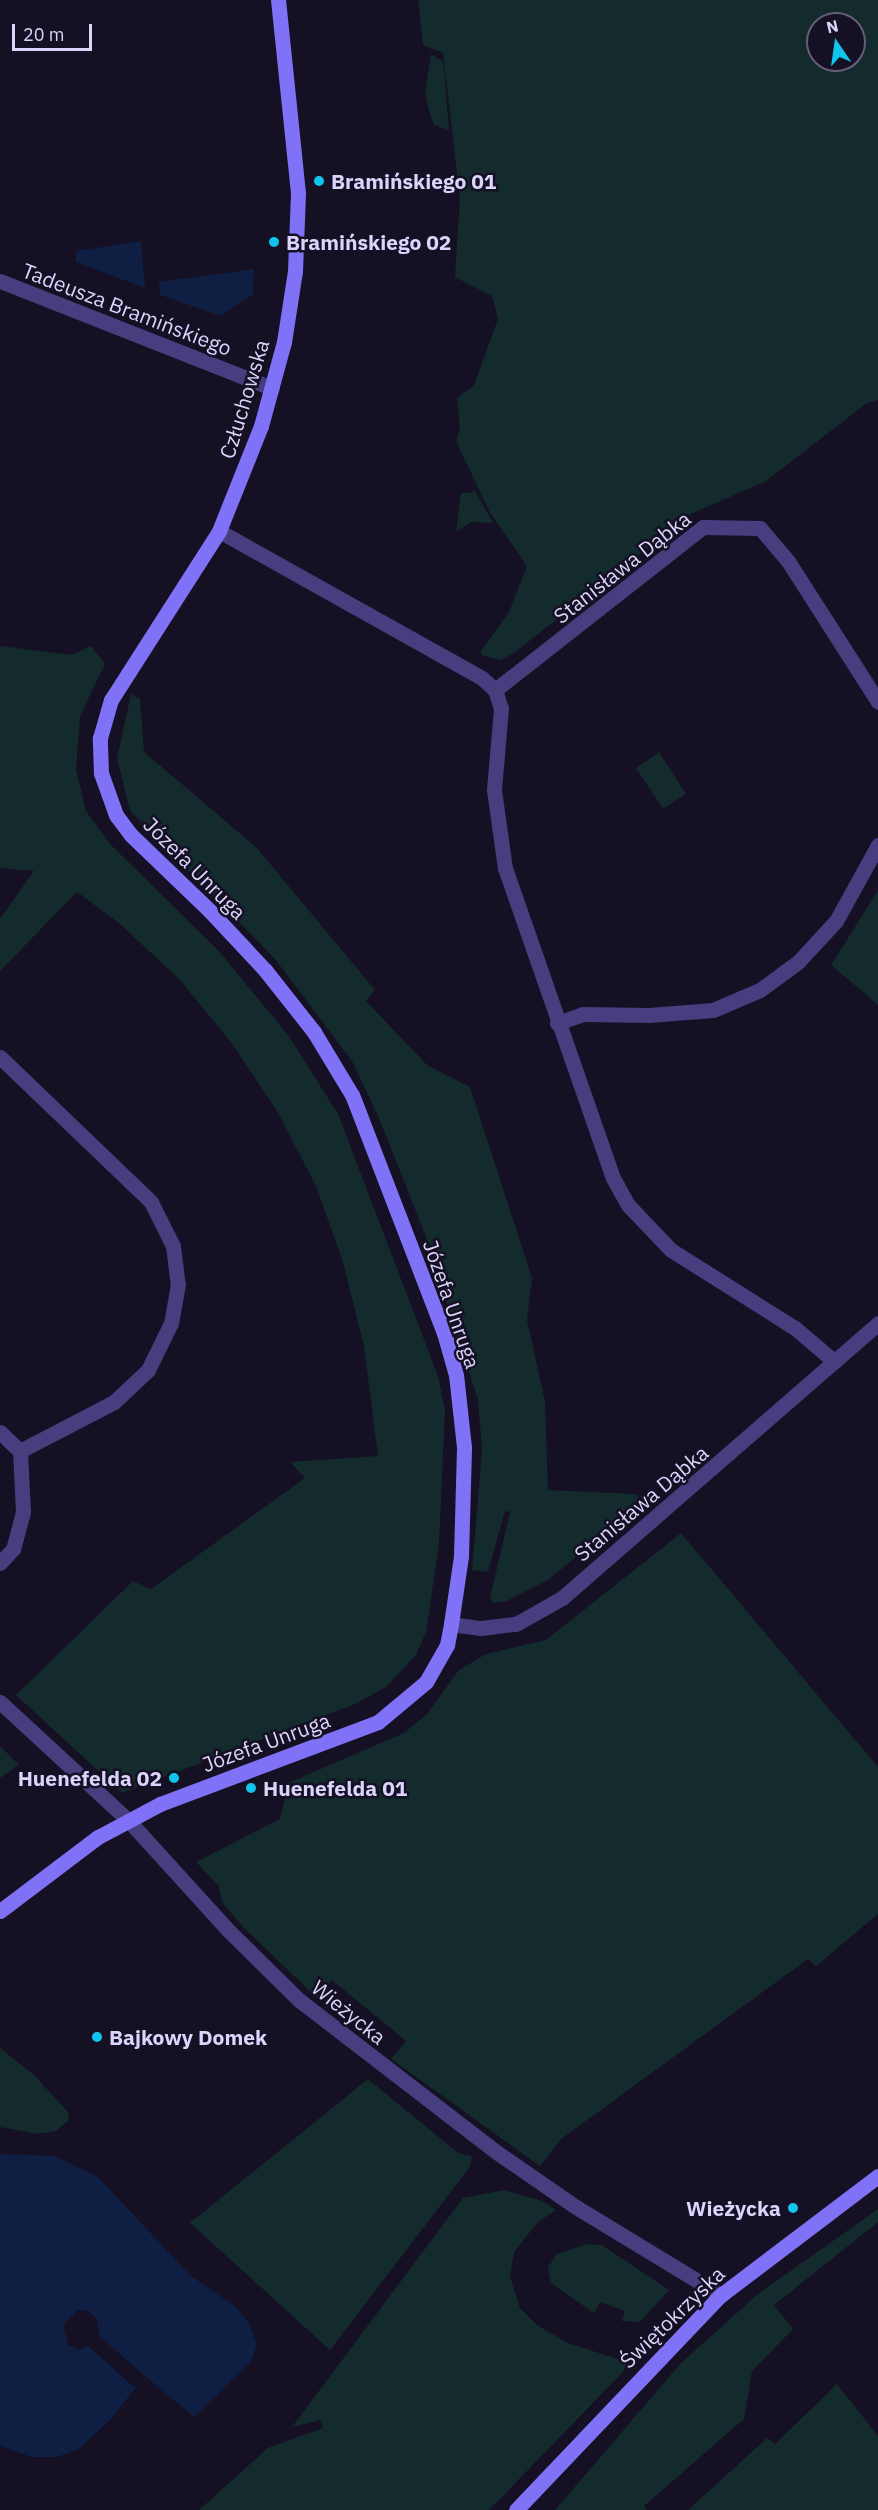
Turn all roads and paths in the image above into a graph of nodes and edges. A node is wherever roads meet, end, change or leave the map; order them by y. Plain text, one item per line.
1 (278, 0) edge
2 (0, 281) edge
3 (272, 388) junction
4 (219, 531) junction
5 (495, 690) junction
6 (878, 702) edge
7 (101, 773) joint
8 (878, 845) edge
9 (557, 1023) junction
10 (0, 1056) edge
11 (878, 1323) edge
12 (835, 1362) junction
13 (0, 1432) edge
14 (20, 1451) junction
15 (0, 1563) edge
16 (451, 1624) junction
17 (0, 1702) edge
18 (128, 1820) junction
19 (0, 1911) edge
20 (878, 2176) edge
21 (721, 2295) junction
22 (516, 2510) edge

1 - 3 street, Człuchowska
2 - 3 street, Tadeusza Bramińskiego
3 - 4 street, Człuchowska
4 - 5 street
4 - 7 street, Człuchowska
5 - 6 street, Stanisława Dąbka
5 - 9 street
7 - 16 street, Józefa Unruga
8 - 9 street
9 - 12 street
10 - 14 street
11 - 12 street, Stanisława Dąbka
12 - 16 street, Stanisława Dąbka
13 - 14 street
14 - 15 street
16 - 18 street, Józefa Unruga
17 - 18 street, Wieżycka
18 - 19 street, Józefa Unruga
18 - 21 street, Wieżycka
20 - 21 street, Świętokrzyska
21 - 22 street, Świętokrzyska

